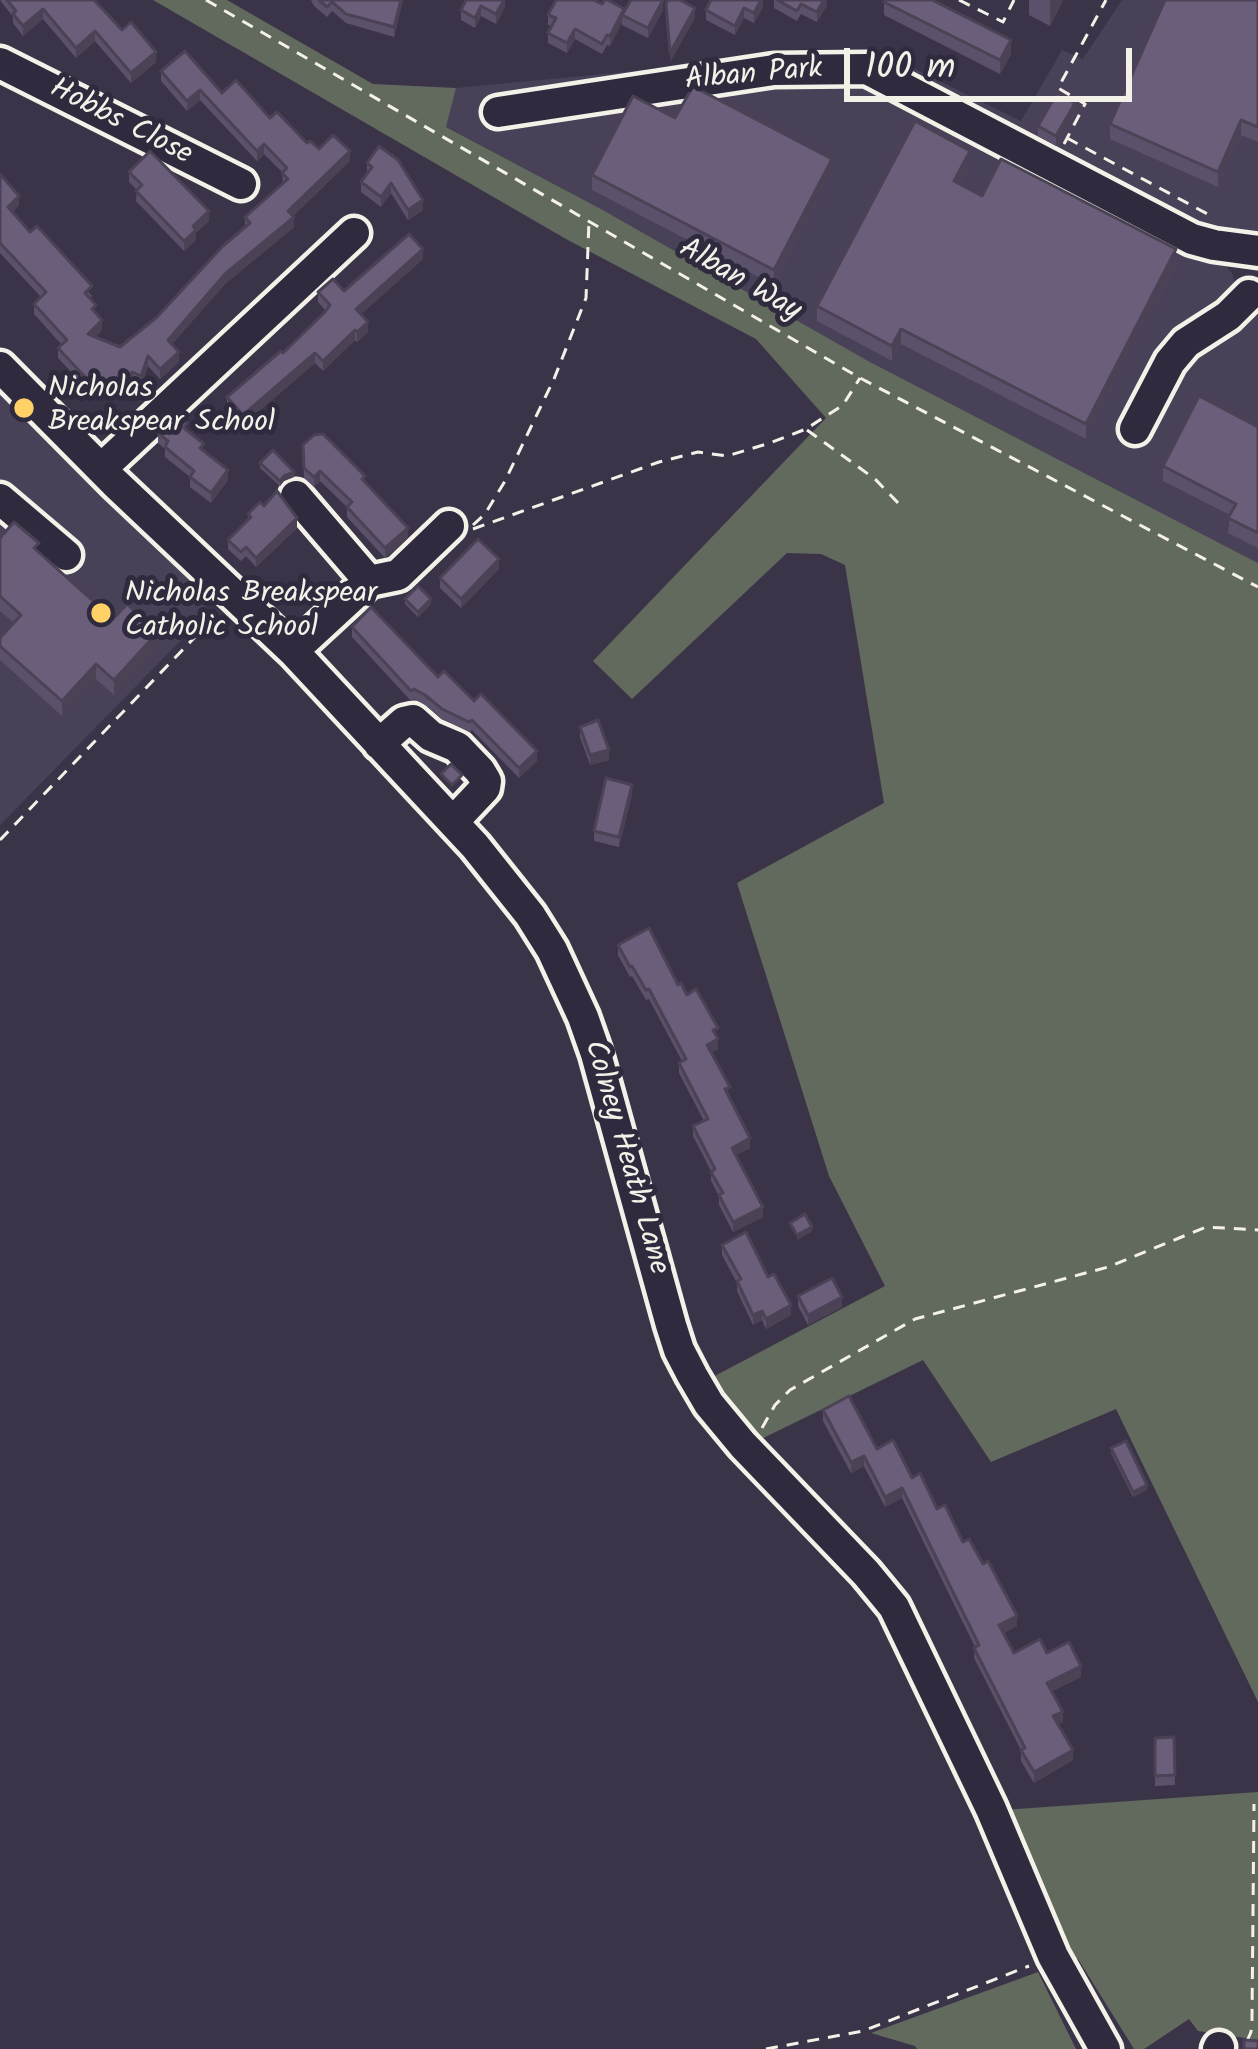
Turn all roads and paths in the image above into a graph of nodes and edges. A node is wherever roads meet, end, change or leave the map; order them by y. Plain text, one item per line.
1 (206, 0) edge
2 (959, 0) edge
3 (1014, 0) edge
4 (1106, 0) edge
5 (0, 63) edge
6 (498, 112) dead end
7 (1067, 138) junction
8 (1052, 167) junction
9 (241, 184) dead end
10 (589, 219) junction
11 (1222, 222) dead end
12 (354, 233) dead end
13 (1255, 251) edge
14 (1254, 308) edge
15 (4, 378) edge
16 (860, 378) junction
17 (806, 429) junction
18 (1135, 429) dead end
19 (101, 469) junction
20 (296, 496) dead end
21 (0, 499) edge
22 (901, 506) dead end
23 (449, 526) dead end
24 (66, 555) dead end
25 (369, 581) junction
26 (1258, 587) edge
27 (236, 594) junction
28 (293, 651) junction
29 (379, 744) junction
30 (453, 823) junction
31 (0, 840) edge
32 (1258, 1231) edge
33 (743, 1445) junction
34 (1254, 1804) dead end
35 (1053, 1956) junction
36 (1226, 2048) edge
37 (766, 2049) edge
38 (1105, 2049) edge

1 - 10 path, Alban Way
2 - 3 path
4 - 7 path
5 - 9 street, Hobbs Close
6 - 8 street, Alban Park
7 - 8 path
7 - 11 path
8 - 13 street, Alban Park
10 - 16 path, Alban Way
10 - 17 path
12 - 19 street
13 - 14 street
14 - 18 street
15 - 19 street, Colney Heath Lane
16 - 17 path
16 - 26 path, Alban Way
17 - 22 path
19 - 27 street, Colney Heath Lane
20 - 25 street
21 - 24 street
23 - 25 street
25 - 28 street
27 - 28 street, Colney Heath Lane
27 - 31 path
28 - 29 street, Colney Heath Lane
29 - 30 street, Colney Heath Lane
29 - 30 street
30 - 33 street, Colney Heath Lane
32 - 33 path
33 - 35 street, Colney Heath Lane
34 - 36 path
35 - 37 path
35 - 38 street, Colney Heath Lane

